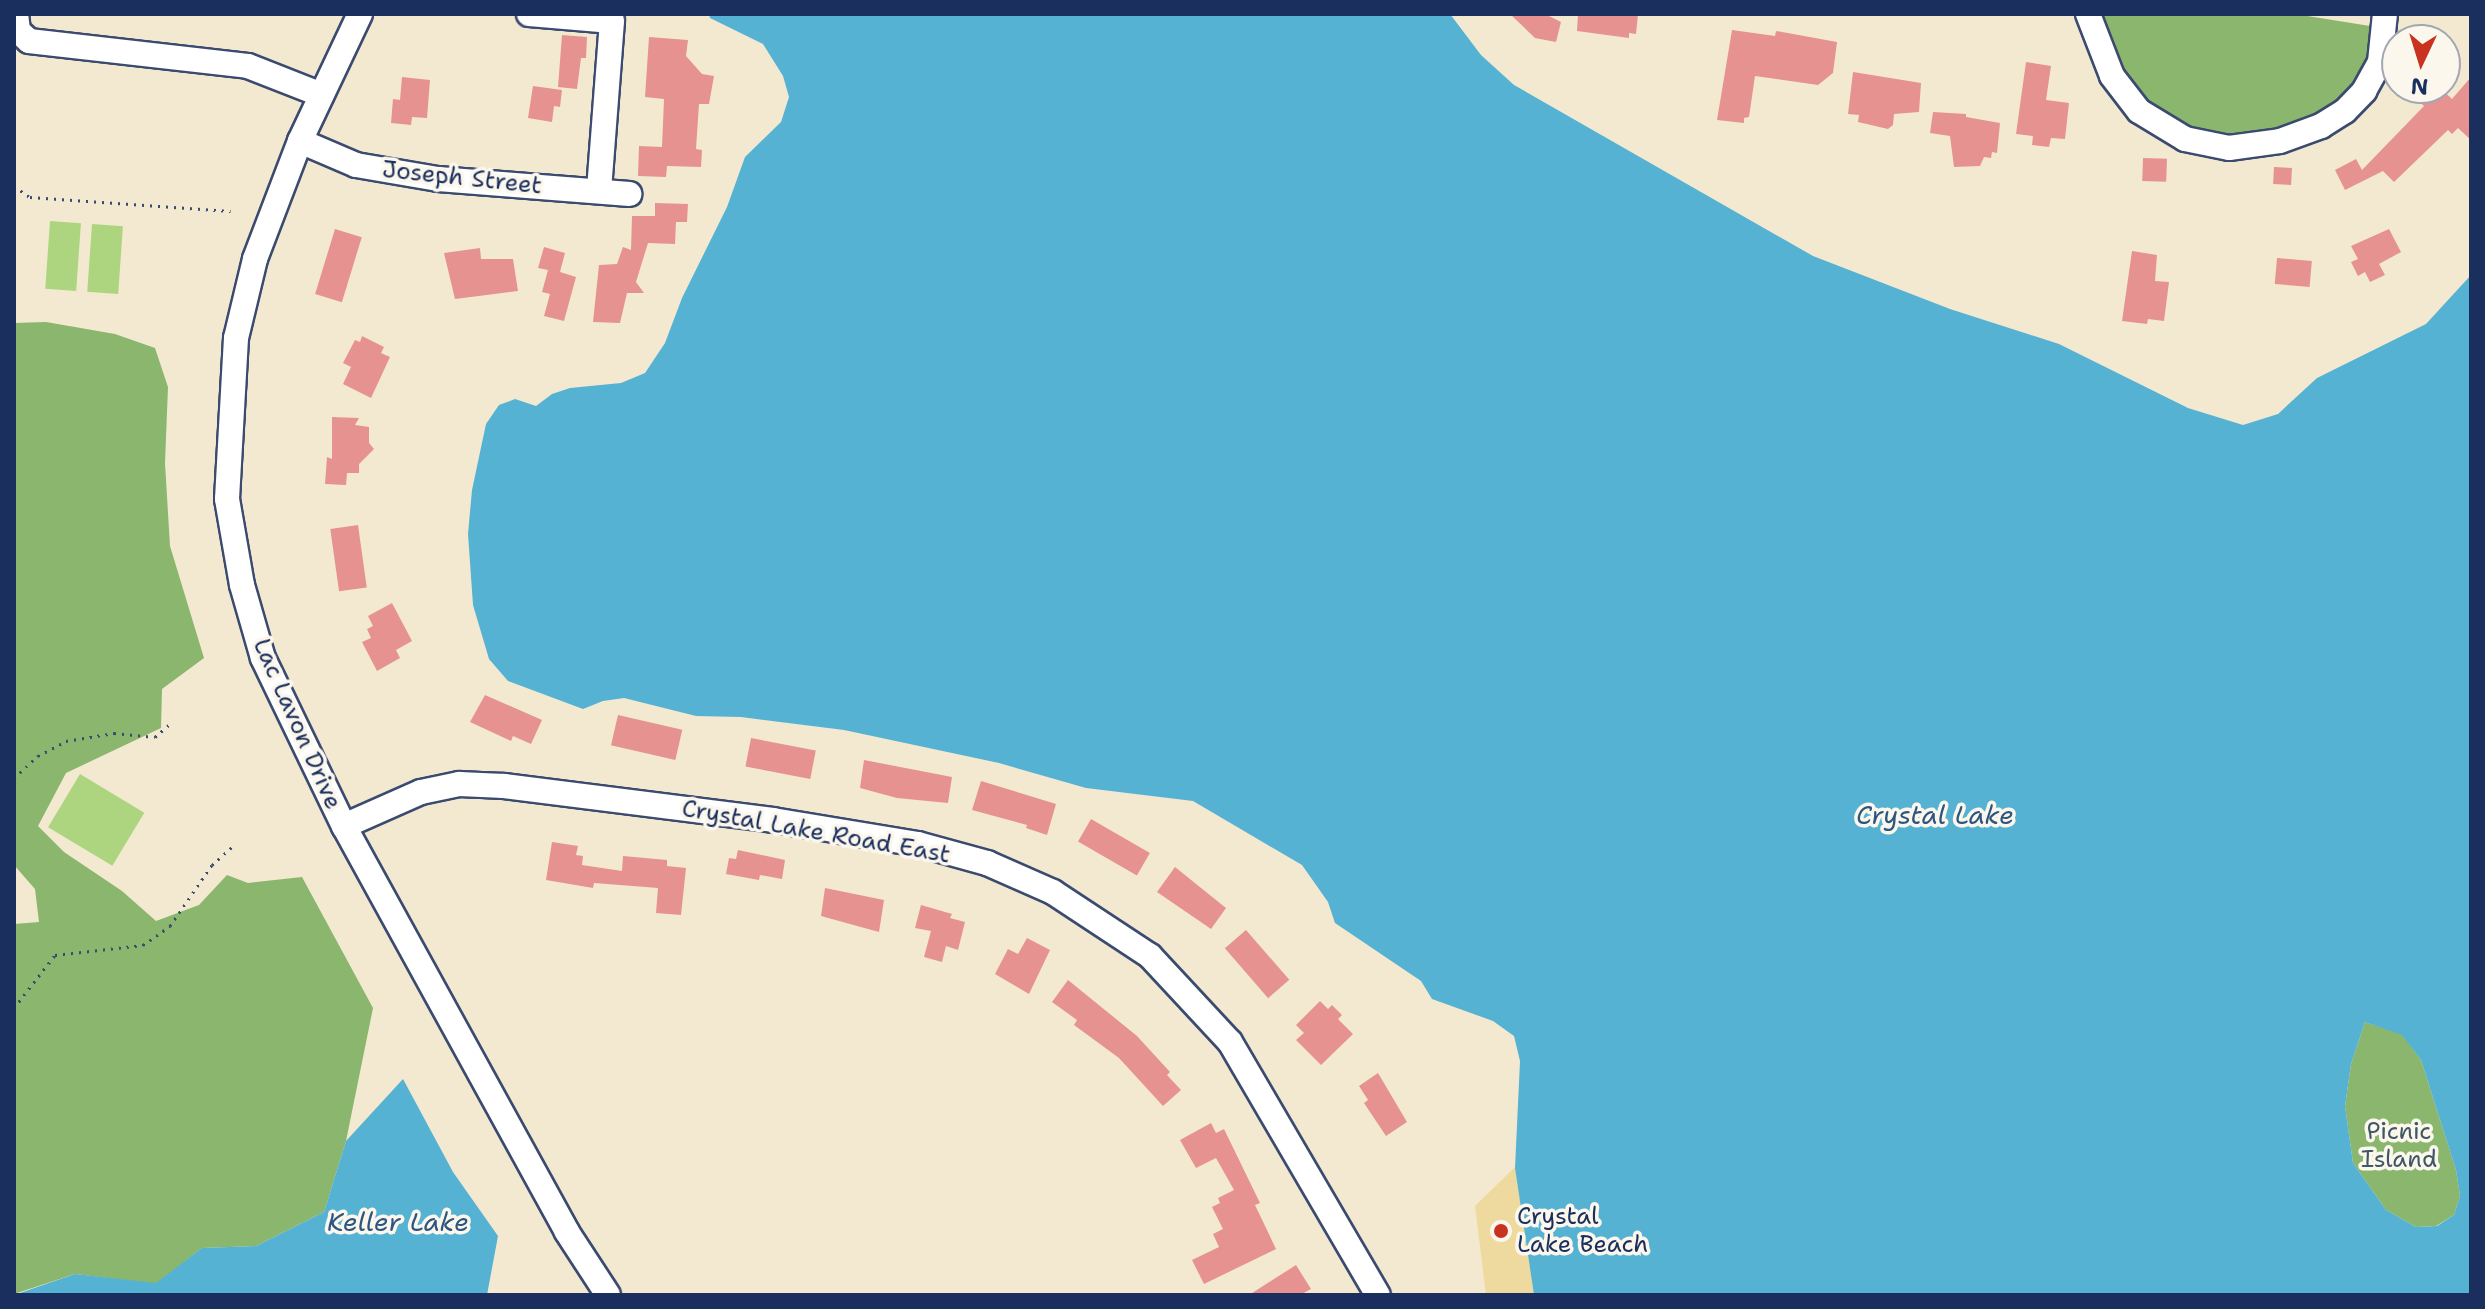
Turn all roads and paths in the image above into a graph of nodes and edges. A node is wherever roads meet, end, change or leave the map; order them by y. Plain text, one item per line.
1 (16, 14) edge
2 (360, 14) edge
3 (529, 14) edge
4 (2088, 14) edge
5 (2385, 14) edge
6 (322, 95) junction
7 (300, 141) junction
8 (14, 186) edge
9 (599, 191) junction
10 (629, 194) dead end
11 (231, 211) dead end
12 (170, 724) dead end
13 (14, 777) edge
14 (344, 826) junction
15 (234, 845) dead end
16 (14, 1008) edge
17 (608, 1295) edge
18 (1378, 1295) edge

1 - 6 street
2 - 6 street, Lac Lavon Drive
3 - 9 street
4 - 5 street
6 - 7 street, Lac Lavon Drive
7 - 9 street, Joseph Street
7 - 14 street, Lac Lavon Drive
8 - 11 path
9 - 10 street, Joseph Street
12 - 13 path
14 - 17 street, Lac Lavon Drive
14 - 18 street, Crystal Lake Road East
15 - 16 path

